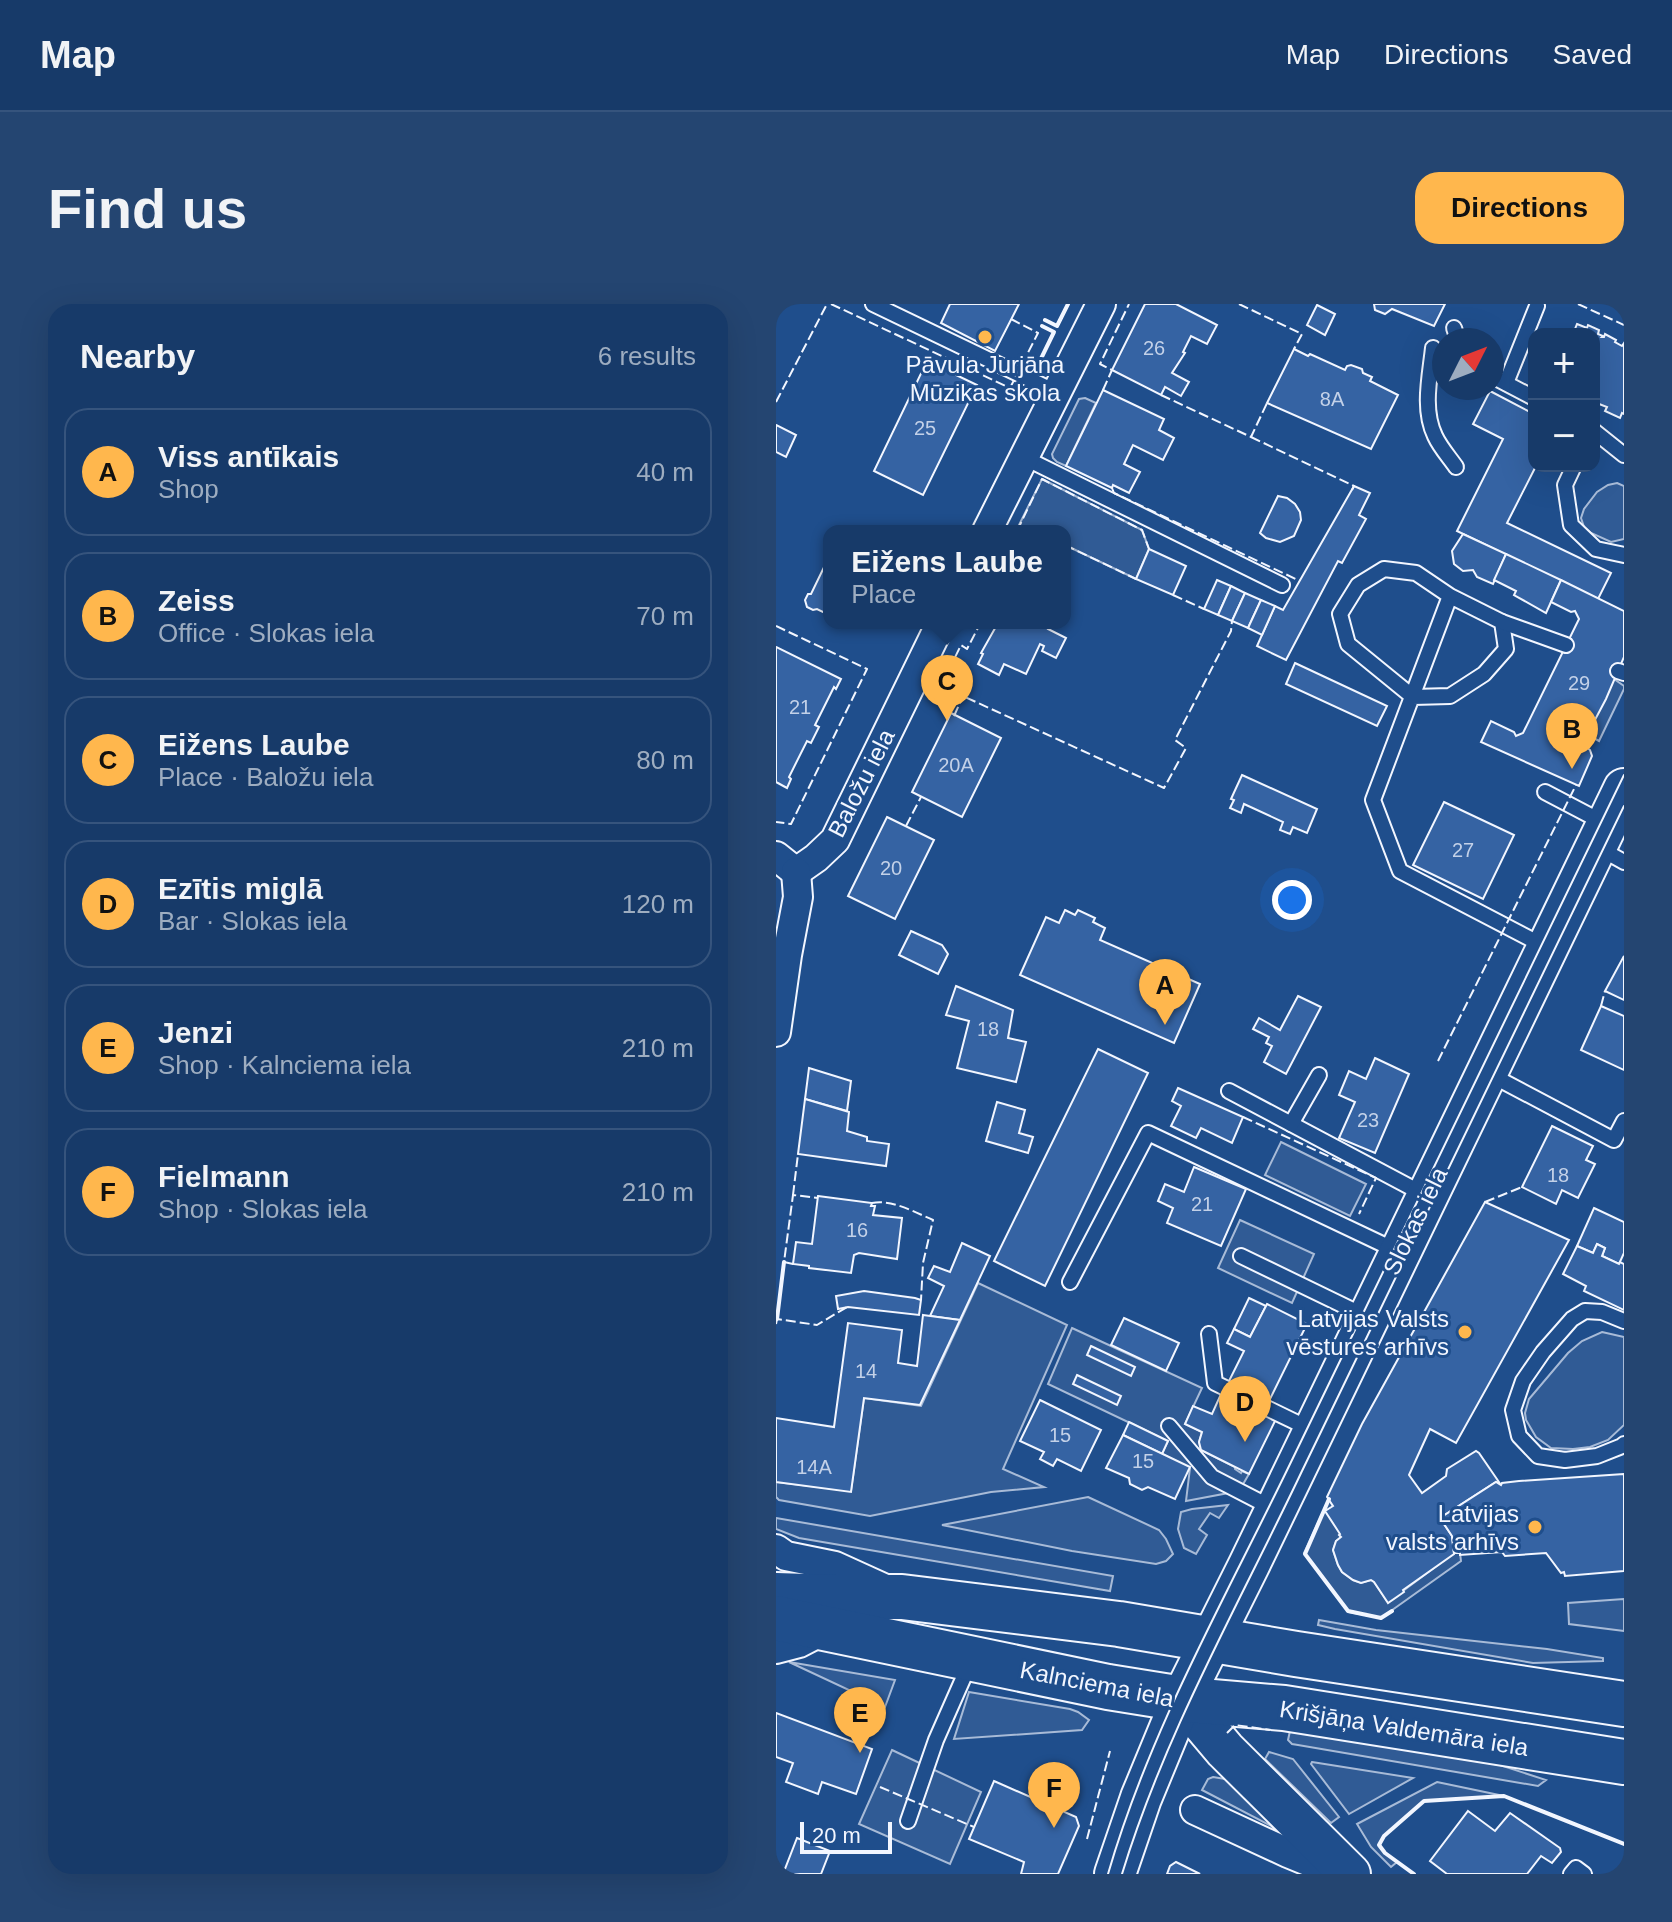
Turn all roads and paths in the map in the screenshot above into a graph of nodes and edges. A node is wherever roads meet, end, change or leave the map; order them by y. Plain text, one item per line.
1 (873, 304) edge
2 (1101, 304) edge
3 (1537, 306) dead end
4 (1432, 358) edge
5 (1504, 370) edge
6 (1504, 383) edge
7 (1056, 392) junction
8 (1528, 395) edge
9 (1600, 436) edge
10 (1624, 455) edge
11 (1023, 457) junction
12 (1456, 467) dead end
13 (1571, 472) edge
14 (990, 525) edge
15 (1624, 555) edge
16 (1282, 585) dead end
17 (1450, 596) junction
18 (1502, 622) junction
19 (938, 629) edge
20 (1566, 645) dead end
21 (1413, 697) junction
22 (1624, 789) edge
23 (1545, 792) dead end
24 (1608, 844) edge
25 (786, 864) edge
26 (1547, 947) junction
27 (776, 1032) edge
28 (1487, 1073) junction
29 (1319, 1075) dead end
30 (1229, 1091) dead end
31 (1624, 1121) edge
32 (1291, 1124) junction
33 (1427, 1196) junction
34 (1400, 1252) junction
35 (1241, 1256) dead end
36 (1070, 1282) dead end
37 (1368, 1318) junction
38 (1624, 1321) edge
39 (1209, 1334) dead end
40 (1169, 1426) dead end
41 (1314, 1431) junction
42 (1624, 1444) edge
43 (1276, 1510) junction
44 (776, 1549) edge
45 (776, 1595) edge
46 (902, 1597) junction
47 (776, 1618) edge
48 (826, 1629) junction
49 (1211, 1640) junction
50 (776, 1649) edge
51 (972, 1659) junction
52 (1182, 1699) junction
53 (1624, 1704) edge
54 (1624, 1762) edge
55 (1195, 1810) dead end
56 (908, 1821) dead end
57 (1115, 1874) edge
58 (1339, 1874) edge
59 (1350, 1874) edge
60 (1571, 1874) edge
61 (1584, 1874) edge

1 - 7 lane
2 - 7 street
3 - 5 lane
4 - 12 lane
6 - 8 lane
7 - 11 street
9 - 10 lane
11 - 14 street
11 - 16 lane
13 - 15 lane
17 - 18 lane
17 - 21 lane
17 - 21 lane
18 - 20 lane
18 - 21 lane
19 - 25 street, Baložu iela
21 - 26 lane
22 - 24 main road, Slokas iela
23 - 24 lane
24 - 26 main road, Slokas iela
25 - 27 street, Baložu iela
26 - 28 main road, Slokas iela
28 - 31 lane
28 - 33 main road, Slokas iela
29 - 32 lane
30 - 32 lane
32 - 33 lane
33 - 34 main road, Slokas iela
34 - 36 lane
34 - 37 main road, Slokas iela
35 - 37 lane
37 - 41 main road, Slokas iela
38 - 42 lane
39 - 41 lane
40 - 43 lane
41 - 43 main road, Slokas iela
43 - 49 main road, Slokas iela
44 - 46 street
45 - 46 main road
46 - 49 main road
47 - 48 main road, Kalnciema iela
48 - 50 street
48 - 51 main road, Kalnciema iela
49 - 52 main road, Slokas iela
49 - 53 main road
51 - 52 main road, Kalnciema iela
51 - 56 lane
52 - 54 main road, Krišjāņa Valdemāra iela
52 - 57 main road, Slokas iela
52 - 59 main road, Kalnciema iela
55 - 58 street
60 - 61 lane

